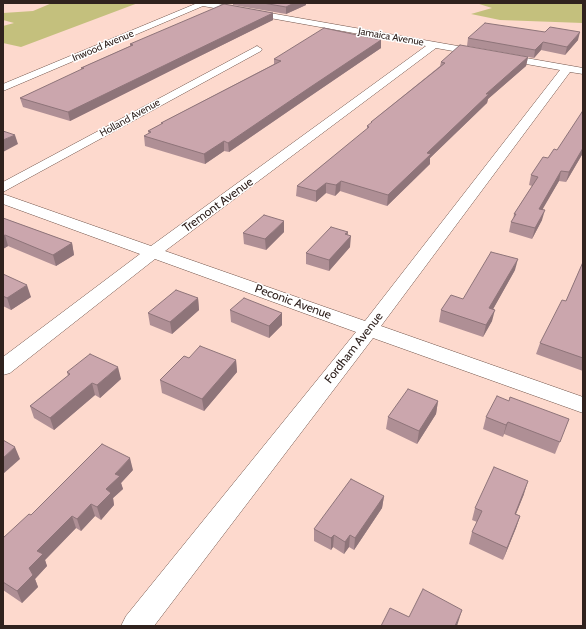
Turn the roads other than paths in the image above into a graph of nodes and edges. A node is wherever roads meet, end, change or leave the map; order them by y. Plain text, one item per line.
1 (200, 3) edge
2 (434, 44) junction
3 (256, 49) dead end
4 (575, 69) edge
5 (3, 88) edge
6 (3, 188) edge
7 (3, 199) edge
8 (153, 252) junction
9 (369, 329) junction
10 (3, 368) edge
11 (583, 405) edge
12 (136, 626) edge

1 - 2 street, Jamaica Avenue
1 - 5 street, Inwood Avenue
2 - 4 street, Jamaica Avenue
2 - 8 street, Tremont Avenue
3 - 6 street, Holland Avenue
4 - 9 street, Fordham Avenue
7 - 8 street, Peconic Avenue
8 - 9 street, Peconic Avenue
8 - 10 street, Tremont Avenue
9 - 11 street, Peconic Avenue
9 - 12 street, Fordham Avenue

